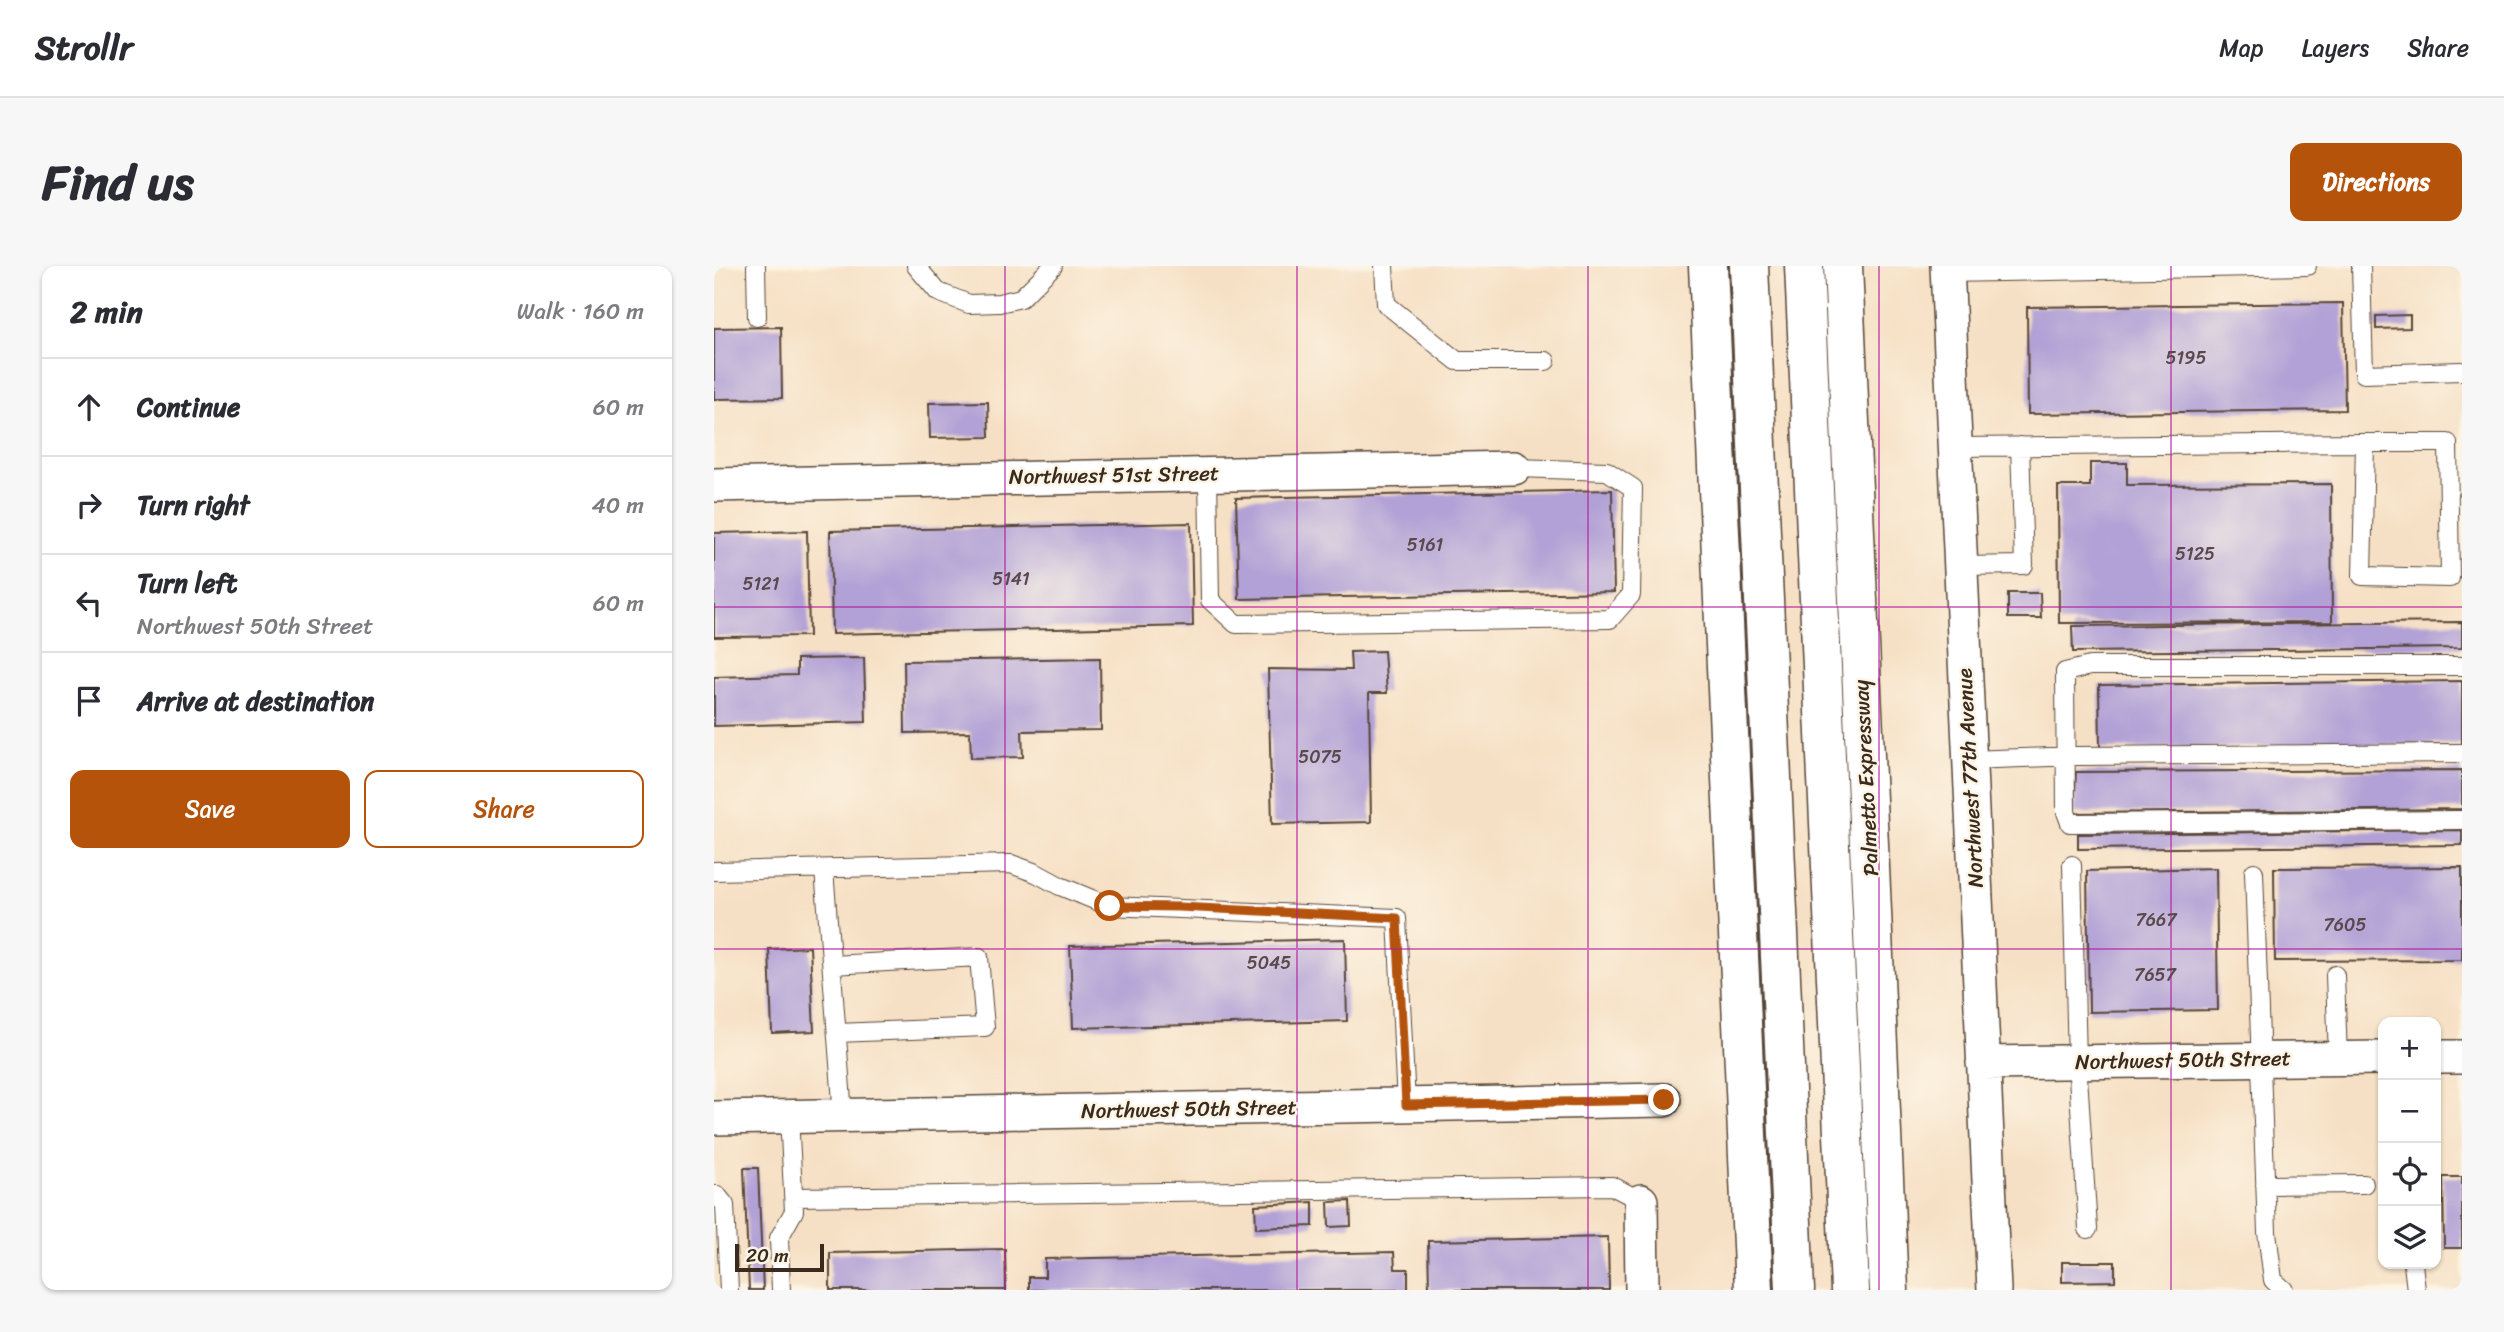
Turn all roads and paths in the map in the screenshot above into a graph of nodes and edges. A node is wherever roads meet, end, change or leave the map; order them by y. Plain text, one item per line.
1 (757, 266) edge
2 (916, 266) edge
3 (1053, 266) edge
4 (1384, 266) edge
5 (1707, 266) edge
6 (1749, 266) edge
7 (1804, 266) edge
8 (1843, 266) edge
9 (2307, 266) edge
10 (2361, 266) edge
11 (2175, 267) edge
12 (1947, 270) edge
13 (757, 317) dead end
14 (1546, 361) dead end
15 (2461, 371) edge
16 (2365, 443) junction
17 (2020, 446) junction
18 (1955, 447) junction
19 (1514, 468) joint
20 (1209, 472) junction
21 (714, 485) edge
22 (1961, 566) junction
23 (2462, 666) edge
24 (2462, 752) edge
25 (2066, 757) junction
26 (1969, 760) junction
27 (2462, 820) edge
28 (2072, 865) dead end
29 (824, 869) junction
30 (714, 871) edge
31 (2254, 872) dead end
32 (832, 965) junction
33 (2335, 975) dead end
34 (836, 1033) junction
35 (2462, 1056) edge
36 (2441, 1057) edge
37 (2338, 1058) junction
38 (2378, 1058) edge
39 (2261, 1059) junction
40 (2077, 1061) junction
41 (1983, 1062) junction
42 (1664, 1100) dead end
43 (1406, 1105) junction
44 (843, 1115) junction
45 (789, 1116) junction
46 (714, 1118) edge
47 (2364, 1184) dead end
48 (2265, 1185) junction
49 (714, 1195) edge
50 (794, 1197) junction
51 (1641, 1201) joint
52 (2088, 1229) dead end
53 (2414, 1269) edge
54 (729, 1290) edge
55 (781, 1290) edge
56 (1642, 1290) edge
57 (1754, 1290) edge
58 (1795, 1290) edge
59 (1850, 1290) edge
60 (1889, 1290) edge
61 (1994, 1290) edge
62 (2284, 1290) edge
63 (2416, 1290) edge

1 - 13 lane
2 - 3 lane
4 - 14 lane
5 - 57 highway
6 - 58 highway
7 - 59 highway
8 - 60 highway, Palmetto Expressway
9 - 11 lane
10 - 15 lane
11 - 12 lane
12 - 18 street, Northwest 77th Avenue
16 - 16 lane
16 - 17 lane
17 - 18 lane
17 - 22 lane
18 - 22 street, Northwest 77th Avenue
19 - 20 street, Northwest 51st Street
19 - 20 lane
20 - 21 street, Northwest 51st Street
22 - 26 street, Northwest 77th Avenue
23 - 25 lane
24 - 25 lane
25 - 26 lane
25 - 27 lane
26 - 41 street, Northwest 77th Avenue
28 - 40 lane
29 - 30 lane
29 - 32 lane
29 - 43 lane
31 - 39 lane
32 - 34 lane
32 - 34 lane
33 - 37 lane
34 - 44 lane
35 - 36 street
37 - 38 street, Northwest 50th Street
37 - 39 street, Northwest 50th Street
39 - 40 street, Northwest 50th Street
39 - 48 lane
40 - 41 street, Northwest 50th Street
40 - 52 lane
41 - 61 street, Northwest 77th Avenue
42 - 43 street, Northwest 50th Street
43 - 44 street, Northwest 50th Street
44 - 45 street, Northwest 50th Street
45 - 46 street, Northwest 50th Street
45 - 50 lane
47 - 48 lane
48 - 62 lane
49 - 54 lane
50 - 51 lane
50 - 55 lane
51 - 56 street
53 - 63 lane

